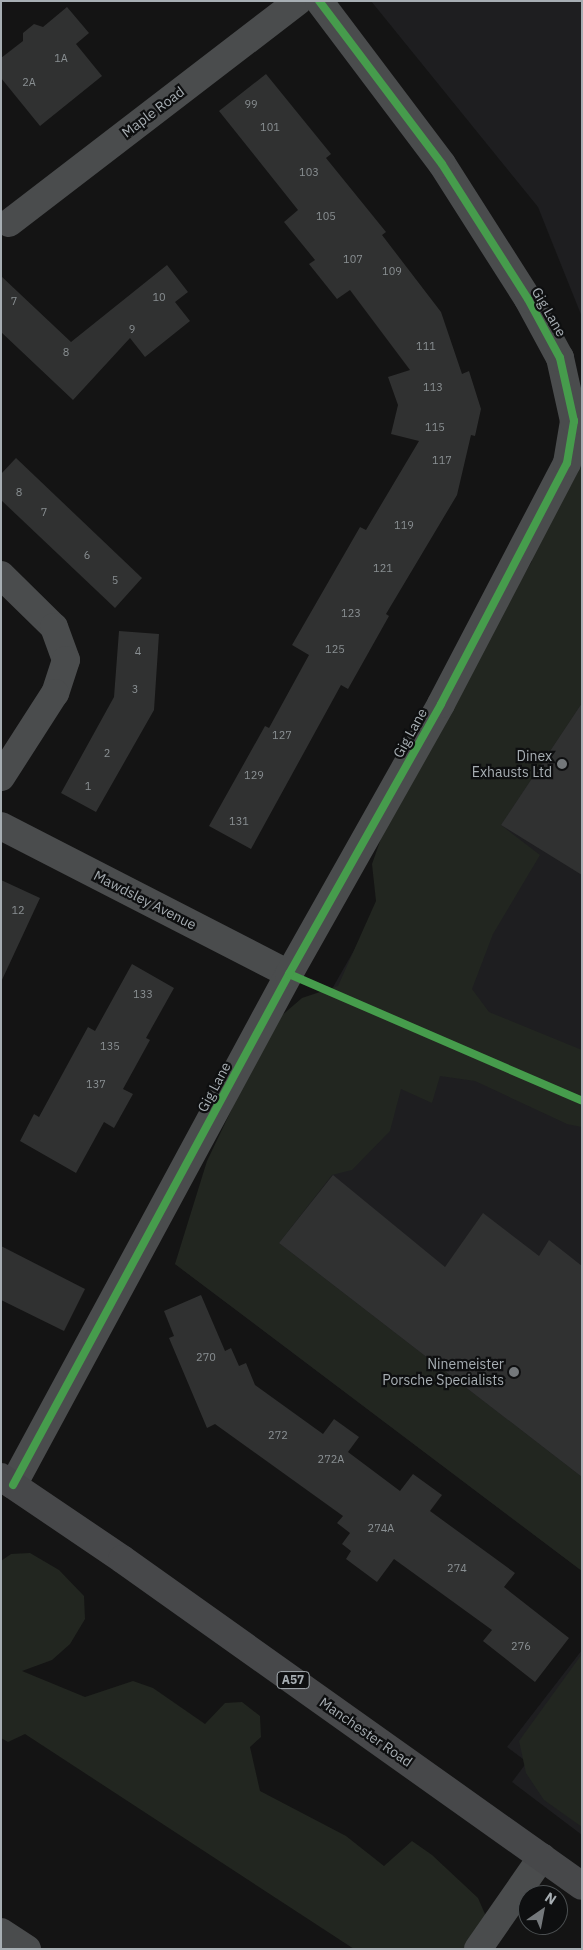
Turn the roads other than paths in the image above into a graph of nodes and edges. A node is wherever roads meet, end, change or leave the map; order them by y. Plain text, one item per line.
1 (298, 1) edge
2 (319, 1) edge
3 (9, 223) dead end
4 (1, 575) edge
5 (1, 776) edge
6 (1, 826) edge
7 (289, 974) junction
8 (7, 1481) edge
9 (542, 1857) junction
10 (582, 1886) edge
11 (1, 1932) edge
12 (27, 1949) edge
13 (478, 1949) edge

1 - 3 street, Maple Road
2 - 7 street, Gig Lane
4 - 5 street
6 - 7 street, Mawdsley Avenue
7 - 8 street, Gig Lane
8 - 9 main road, Manchester Road / A57
9 - 10 main road, Manchester Road / A57
9 - 13 street
11 - 12 street

